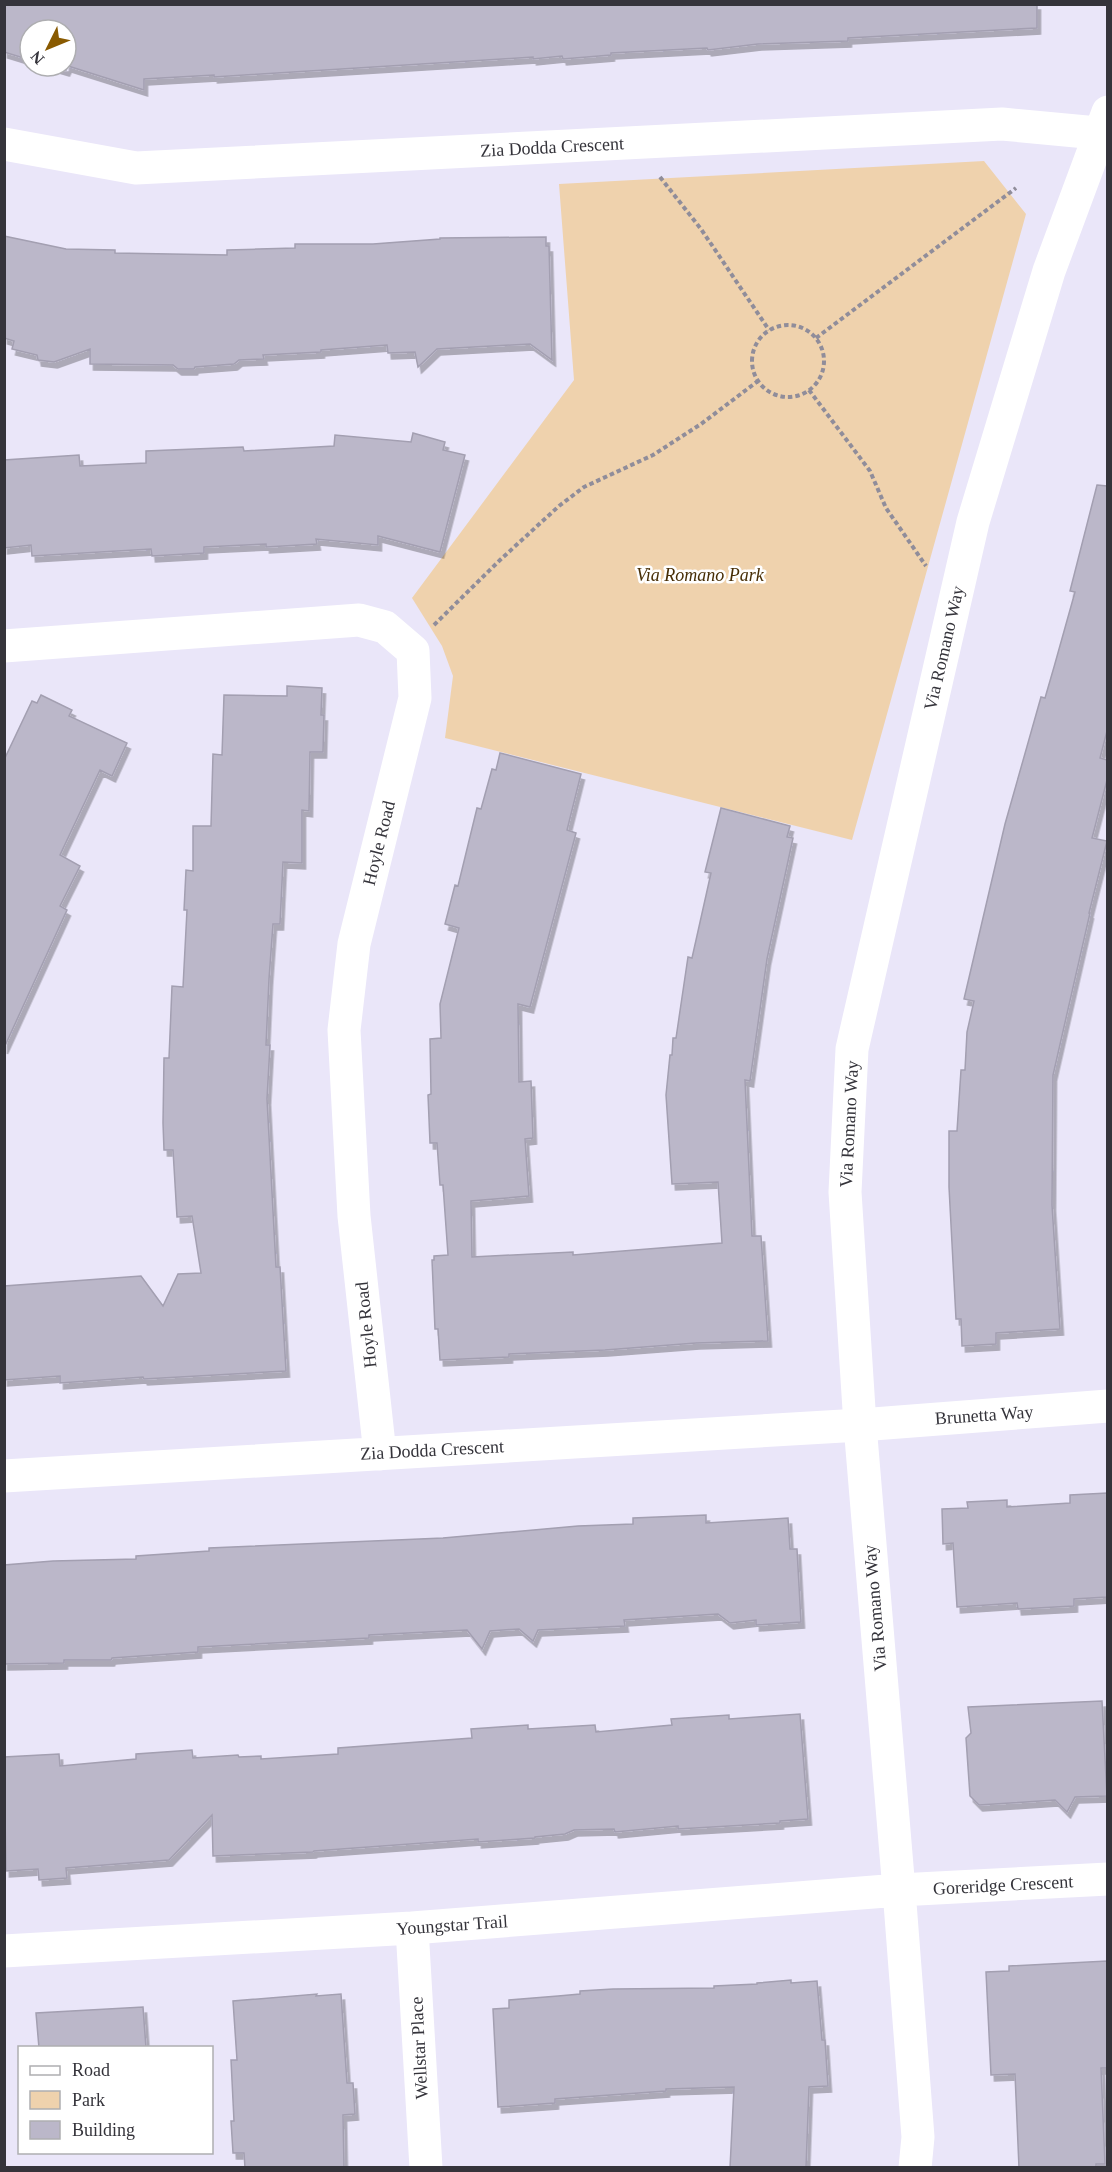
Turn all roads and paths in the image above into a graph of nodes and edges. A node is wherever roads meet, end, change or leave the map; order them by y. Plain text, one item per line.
1 (1105, 126) edge
2 (633, 143) junction
3 (4, 144) edge
4 (1016, 188) dead end
5 (769, 330) junction
6 (816, 338) junction
7 (758, 381) junction
8 (809, 390) junction
9 (954, 602) junction
10 (4, 646) edge
11 (413, 651) junction
12 (1107, 1406) edge
13 (860, 1425) junction
14 (380, 1454) junction
15 (4, 1476) edge
16 (1107, 1879) edge
17 (899, 1890) junction
18 (412, 1928) junction
19 (4, 1951) edge
20 (426, 2168) edge
21 (915, 2168) edge

1 - 2 street, Zia Dodda Crescent
1 - 9 street, Via Romano Way
2 - 3 street, Zia Dodda Crescent
2 - 5 path
4 - 6 path
5 - 6 path
5 - 7 path
6 - 8 path
7 - 8 path
7 - 11 path
8 - 9 path
9 - 13 street, Via Romano Way
10 - 11 street
11 - 14 street, Hoyle Road
12 - 13 street, Brunetta Way
13 - 14 street, Zia Dodda Crescent
13 - 17 street, Via Romano Way
14 - 15 street, Zia Dodda Crescent
16 - 17 street, Goreridge Crescent
17 - 18 street, Youngstar Trail
17 - 21 street, Via Romano Way
18 - 19 street, Youngstar Trail
18 - 20 street, Wellstar Place

